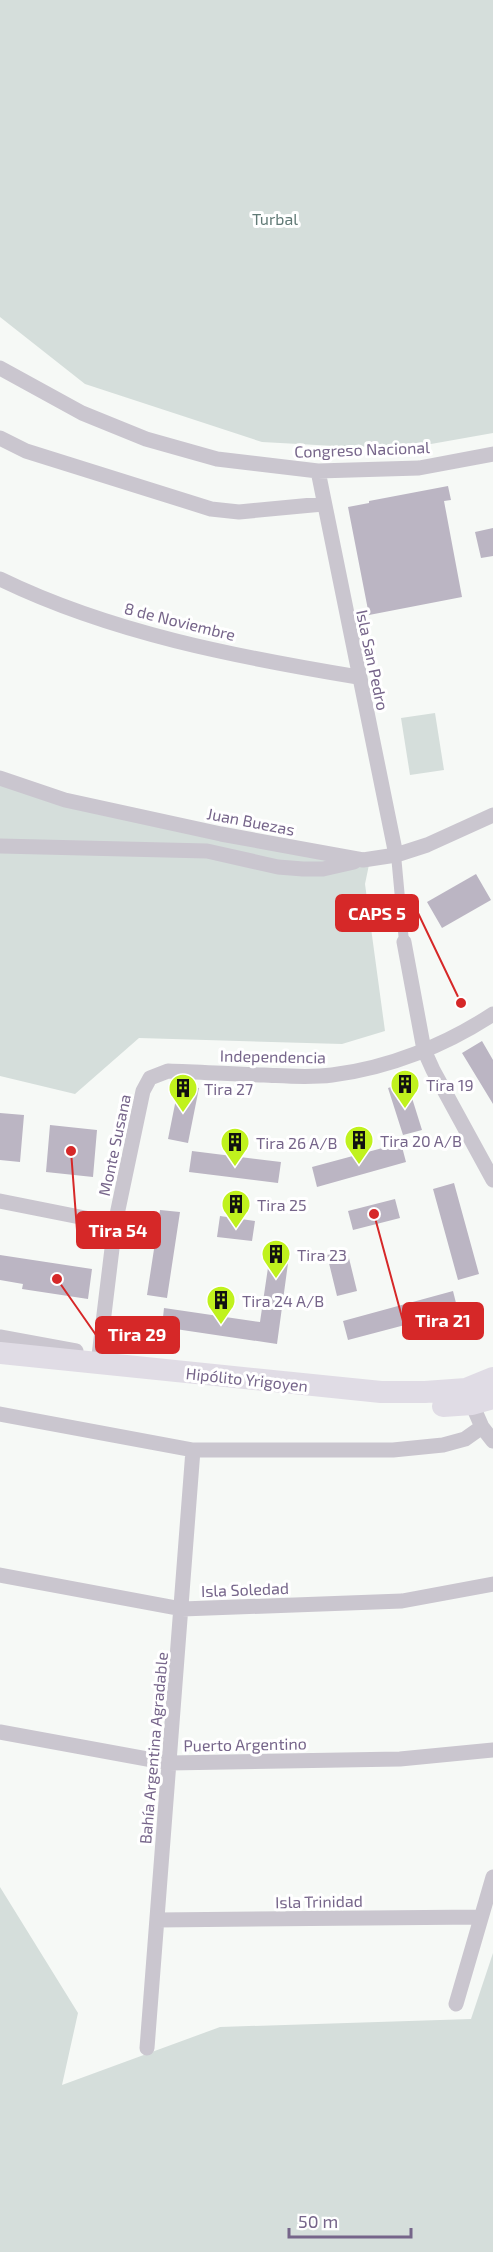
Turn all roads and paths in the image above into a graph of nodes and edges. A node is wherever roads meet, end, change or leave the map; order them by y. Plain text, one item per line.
1 (0, 369) edge
2 (0, 438) edge
3 (493, 454) edge
4 (318, 471) junction
5 (323, 504) junction
6 (0, 579) edge
7 (358, 677) junction
8 (0, 778) edge
9 (493, 814) edge
10 (0, 846) edge
11 (396, 855) junction
12 (363, 860) junction
13 (404, 942) joint
14 (493, 1014) edge
15 (424, 1050) junction
16 (150, 1078) joint
17 (493, 1180) edge
18 (0, 1201) edge
19 (115, 1224) junction
20 (0, 1337) edge
21 (0, 1353) edge
22 (99, 1360) junction
23 (0, 1365) edge
24 (493, 1378) edge
25 (483, 1401) edge
26 (0, 1414) edge
27 (482, 1427) junction
28 (493, 1441) edge
29 (194, 1450) junction
30 (0, 1575) edge
31 (493, 1584) edge
32 (182, 1609) junction
33 (0, 1732) edge
34 (493, 1750) edge
35 (169, 1763) junction
36 (493, 1878) edge
37 (481, 1917) junction
38 (157, 1920) junction
39 (456, 2004) dead end
40 (147, 2048) dead end

1 - 4 street, Congreso Nacional
2 - 5 street
3 - 4 street, Congreso Nacional
4 - 5 street, Isla San Pedro
5 - 7 street, Isla San Pedro
6 - 7 street, 8 de Noviembre
7 - 11 street, Isla San Pedro
8 - 12 street, Juan Buezas
9 - 11 street, Juan Buezas
10 - 12 street
11 - 12 street, Juan Buezas
11 - 13 street
13 - 15 street
14 - 15 street, Independencia
15 - 16 street, Independencia
15 - 17 street
16 - 19 street, Monte Susana
18 - 19 street
19 - 22 street, Monte Susana
20 - 22 street
21 - 22 main road, Hipólito Yrigoyen
22 - 24 main road, Hipólito Yrigoyen
23 - 25 main road, Hipólito Yrigoyen
25 - 27 street
26 - 29 street
27 - 28 street
27 - 29 street
29 - 32 street, Bahía Argentina Agradable
30 - 32 street, Isla Soledad
31 - 32 street, Isla Soledad
32 - 35 street, Bahía Argentina Agradable
33 - 35 street, Puerto Argentino
34 - 35 street, Puerto Argentino
35 - 38 street, Bahía Argentina Agradable
36 - 37 street
37 - 38 street, Isla Trinidad
37 - 39 street
38 - 40 street, Bahía Argentina Agradable

